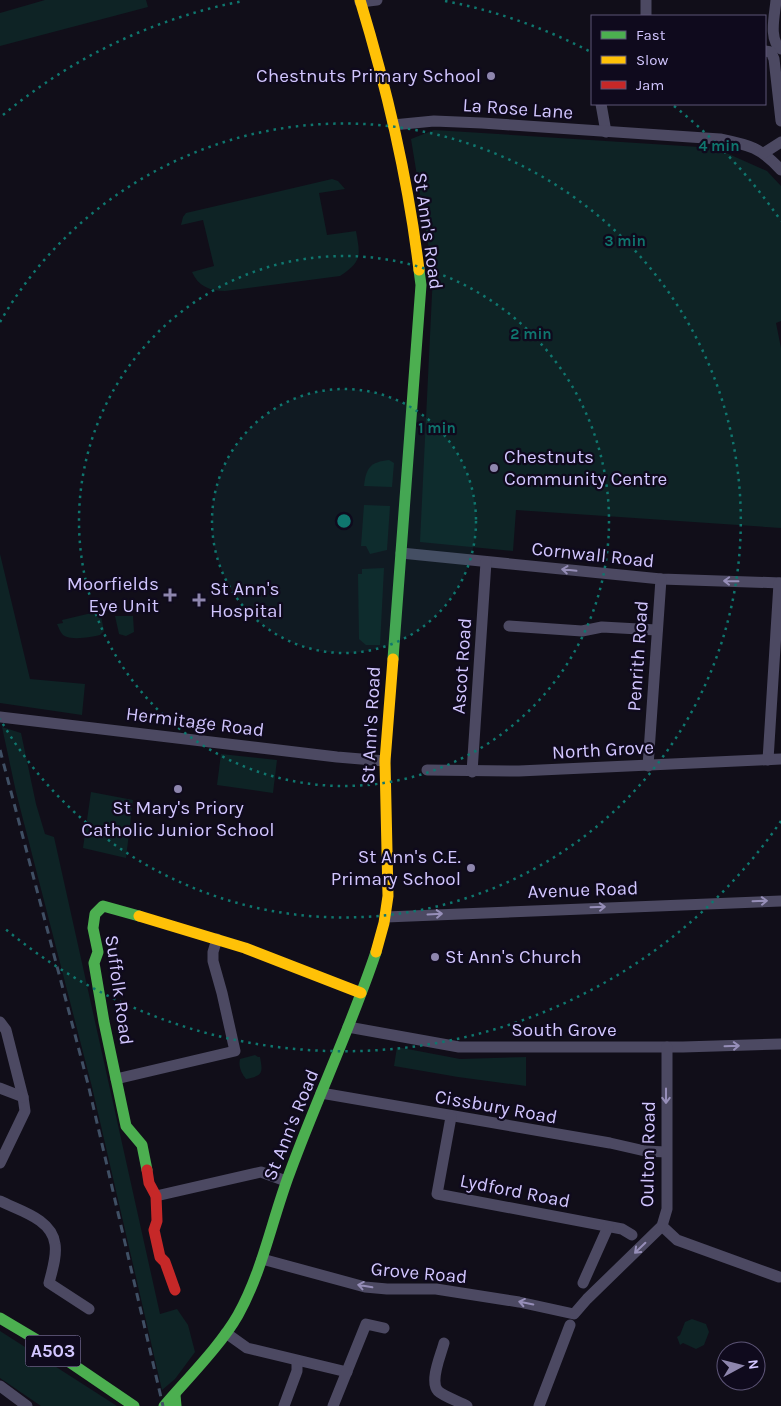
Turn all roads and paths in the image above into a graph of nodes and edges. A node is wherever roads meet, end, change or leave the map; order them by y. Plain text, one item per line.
1 (377, 0) edge
2 (646, 0) edge
3 (776, 0) edge
4 (360, 1) edge
5 (646, 15) edge
6 (773, 49) edge
7 (601, 105) edge
8 (781, 121) edge
9 (393, 125) junction
10 (606, 132) junction
11 (781, 142) edge
12 (764, 153) junction
13 (780, 167) edge
14 (401, 553) junction
15 (486, 562) junction
16 (661, 579) junction
17 (780, 583) edge
18 (509, 626) dead end
19 (657, 630) junction
20 (0, 716) edge
21 (781, 759) edge
22 (768, 760) junction
23 (385, 761) junction
24 (648, 766) junction
25 (427, 770) dead end
26 (472, 772) junction
27 (781, 901) edge
28 (386, 916) junction
29 (217, 939) junction
30 (362, 992) junction
31 (3, 1026) edge
32 (348, 1028) junction
33 (0, 1042) edge
34 (781, 1044) edge
35 (667, 1047) junction
36 (116, 1079) junction
37 (0, 1088) edge
38 (321, 1093) junction
39 (24, 1097) junction
40 (451, 1117) junction
41 (666, 1152) junction
42 (0, 1163) edge
43 (286, 1181) junction
44 (156, 1196) junction
45 (0, 1201) edge
46 (662, 1226) junction
47 (608, 1228) junction
48 (632, 1235) dead end
49 (262, 1259) junction
50 (779, 1278) dead end
51 (583, 1283) dead end
52 (175, 1290) dead end
53 (89, 1309) dead end
54 (0, 1318) edge
55 (572, 1319) junction
56 (384, 1328) dead end
57 (226, 1333) junction
58 (444, 1343) dead end
59 (297, 1361) junction
60 (347, 1372) junction
61 (0, 1386) edge
62 (175, 1400) edge
63 (27, 1406) edge
64 (134, 1406) edge
65 (164, 1406) edge
66 (284, 1406) edge
67 (333, 1406) edge
68 (467, 1406) edge
69 (539, 1406) edge

1 - 4 street
2 - 5 street
3 - 6 street
4 - 9 main road, St Ann's Road
6 - 8 street
7 - 10 street
9 - 10 street, La Rose Lane
9 - 14 main road, St Ann's Road
10 - 12 street, La Rose Lane
11 - 12 street
12 - 13 street, La Rose Lane
14 - 15 street, Cornwall Road
14 - 23 main road, St Ann's Road
16 -> 15 street, Cornwall Road
15 - 26 street, Ascot Road
17 -> 16 street, Cornwall Road
16 - 19 street, Penrith Road
17 - 22 street
18 - 19 street
19 - 24 street, Penrith Road
20 - 23 street, Hermitage Road
21 - 22 street, North Grove
22 - 24 street, North Grove
23 - 28 main road, St Ann's Road
24 - 26 street, North Grove
25 - 26 street, North Grove
28 -> 27 street, Avenue Road
28 - 30 main road, St Ann's Road
29 - 30 main road, Suffolk Road
29 - 36 street
29 - 36 main road, Suffolk Road
30 - 32 main road, St Ann's Road
31 - 33 street
31 - 39 street
32 - 35 street, South Grove
32 - 38 main road, St Ann's Road
35 -> 34 street, South Grove
35 -> 41 street, Oulton Road
36 - 44 main road, Suffolk Road
37 - 39 street
38 - 40 street, Cissbury Road
38 - 43 main road, St Ann's Road
39 - 42 street
40 - 41 street, Cissbury Road
40 - 47 street, Lydford Road
41 - 46 street, Oulton Road
43 - 44 street
43 - 49 main road, St Ann's Road
44 - 52 main road, Suffolk Road
45 - 53 street
46 - 50 street
46 -> 55 street, Oulton Road
47 - 48 street, Lydford Road
47 - 51 street
55 -> 49 street, Grove Road
49 - 57 main road, St Ann's Road
54 - 64 main road, A503
55 - 69 street
56 - 60 street
57 - 59 street
57 - 62 main road, St Ann's Road
58 - 68 street
59 - 60 street
59 - 66 street
60 - 67 street
61 - 63 street
62 - 65 main road, St Ann's Road

